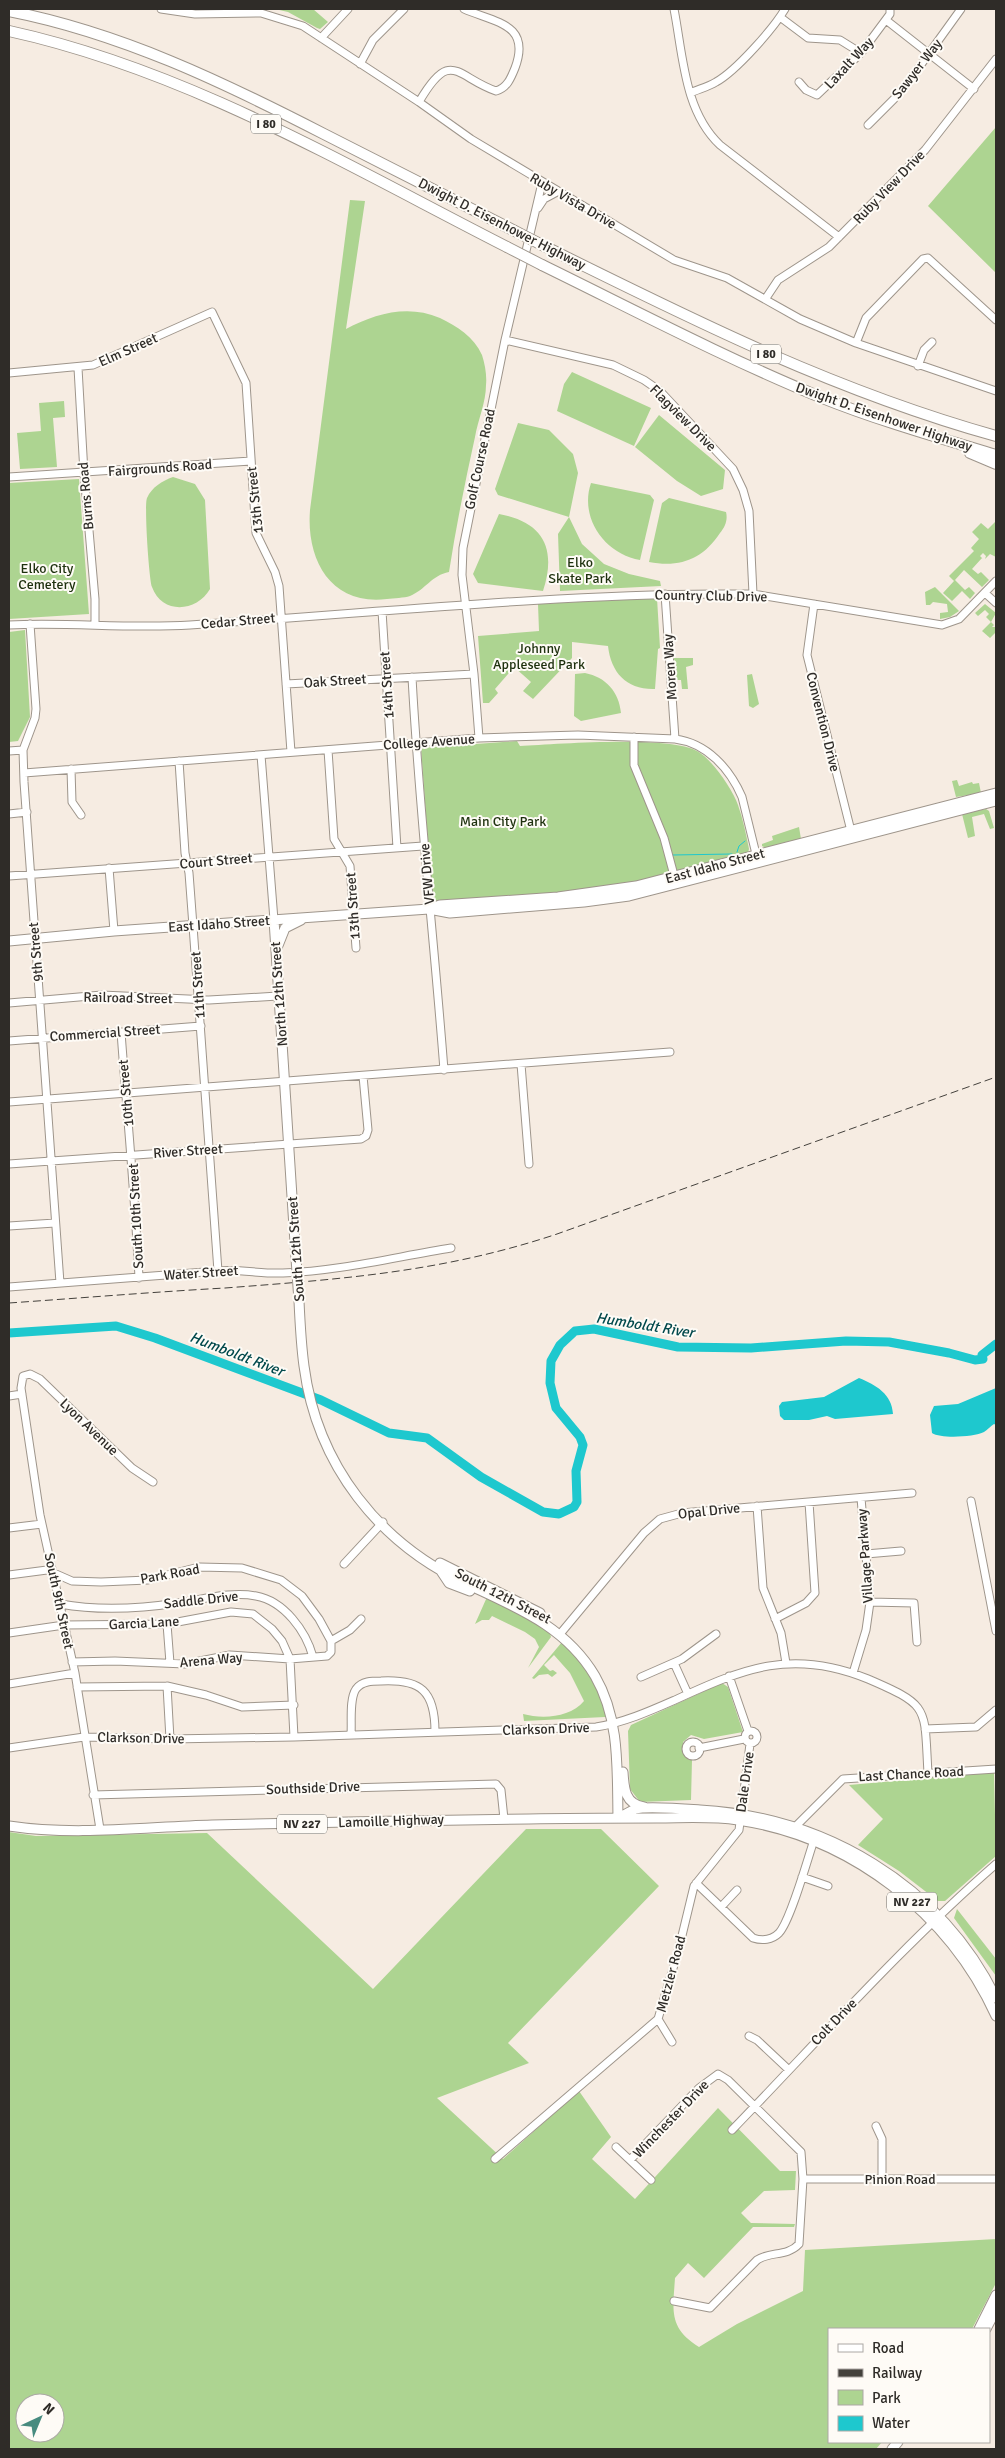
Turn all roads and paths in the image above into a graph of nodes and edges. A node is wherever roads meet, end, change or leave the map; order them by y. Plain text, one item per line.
1 (161, 9) edge
2 (348, 9) edge
3 (404, 9) edge
4 (464, 9) edge
5 (674, 9) edge
6 (785, 9) edge
7 (890, 9) edge
8 (962, 9) edge
9 (9, 11) edge
10 (780, 17) junction
11 (886, 20) junction
12 (10, 32) edge
13 (321, 38) junction
14 (861, 53) junction
15 (929, 54) junction
16 (996, 59) edge
17 (360, 64) junction
18 (799, 82) dead end
19 (974, 89) junction
20 (690, 93) junction
21 (419, 102) junction
22 (868, 125) dead end
23 (542, 183) junction
24 (557, 192) junction
25 (529, 231) junction
26 (839, 237) junction
27 (766, 298) junction
28 (212, 312) joint
29 (996, 320) edge
30 (505, 340) junction
31 (932, 342) dead end
32 (856, 343) junction
33 (918, 366) junction
34 (78, 368) junction
35 (9, 373) edge
36 (996, 390) edge
37 (920, 433) junction
38 (996, 436) edge
39 (996, 455) edge
40 (251, 461) junction
41 (996, 464) edge
42 (84, 473) junction
43 (9, 478) edge
44 (996, 582) edge
45 (985, 593) junction
46 (665, 594) junction
47 (753, 594) junction
48 (996, 603) edge
49 (466, 604) junction
50 (814, 604) junction
51 (382, 611) junction
52 (281, 618) junction
53 (30, 624) junction
54 (94, 624) junction
55 (9, 625) edge
56 (474, 674) junction
57 (412, 677) junction
58 (386, 678) junction
59 (286, 684) junction
60 (634, 737) junction
61 (479, 738) junction
62 (675, 739) junction
63 (416, 743) junction
64 (390, 745) junction
65 (23, 750) junction
66 (328, 750) junction
67 (9, 751) edge
68 (291, 752) junction
69 (260, 755) junction
70 (178, 761) junction
71 (71, 769) junction
72 (24, 773) junction
73 (996, 793) edge
74 (996, 802) edge
75 (26, 812) junction
76 (9, 814) edge
77 (81, 814) dead end
78 (852, 835) junction
79 (810, 841) junction
80 (423, 846) junction
81 (396, 848) junction
82 (340, 852) junction
83 (268, 856) junction
84 (784, 856) junction
85 (758, 859) junction
86 (187, 864) junction
87 (109, 868) junction
88 (30, 875) junction
89 (9, 876) edge
90 (676, 881) junction
91 (429, 909) junction
92 (355, 914) junction
93 (308, 917) junction
94 (274, 920) junction
95 (193, 926) junction
96 (114, 931) junction
97 (36, 940) junction
98 (9, 941) edge
99 (356, 948) dead end
100 (275, 956) junction
101 (278, 996) junction
102 (198, 999) junction
103 (40, 1000) junction
104 (9, 1003) edge
105 (201, 1026) junction
106 (121, 1032) junction
107 (42, 1038) junction
108 (9, 1040) edge
109 (670, 1052) dead end
110 (520, 1064) junction
111 (444, 1070) junction
112 (363, 1076) junction
113 (286, 1082) junction
114 (205, 1088) junction
115 (126, 1094) junction
116 (46, 1099) junction
117 (9, 1102) edge
118 (289, 1143) junction
119 (210, 1149) junction
120 (132, 1154) junction
121 (51, 1161) junction
122 (9, 1164) edge
123 (529, 1164) dead end
124 (55, 1223) junction
125 (9, 1226) edge
126 (451, 1248) dead end
127 (218, 1271) junction
128 (139, 1278) junction
129 (60, 1283) junction
130 (9, 1287) edge
131 (26, 1375) joint
132 (22, 1394) junction
133 (9, 1396) edge
134 (152, 1482) dead end
135 (912, 1494) dead end
136 (861, 1498) junction
137 (972, 1501) dead end
138 (810, 1502) junction
139 (758, 1506) junction
140 (42, 1524) junction
141 (382, 1524) junction
142 (9, 1528) edge
143 (901, 1551) dead end
144 (866, 1554) junction
145 (344, 1564) dead end
146 (54, 1574) junction
147 (9, 1575) edge
148 (870, 1602) junction
149 (60, 1604) junction
150 (361, 1618) dead end
151 (775, 1619) junction
152 (167, 1624) junction
153 (64, 1625) junction
154 (996, 1631) edge
155 (9, 1632) edge
156 (562, 1632) junction
157 (716, 1634) dead end
158 (331, 1642) junction
159 (917, 1642) dead end
160 (312, 1658) junction
161 (290, 1659) junction
162 (72, 1662) junction
163 (170, 1663) junction
164 (674, 1663) junction
165 (786, 1663) junction
166 (853, 1673) junction
167 (75, 1674) junction
168 (729, 1676) junction
169 (641, 1677) dead end
170 (9, 1684) edge
171 (167, 1686) junction
172 (77, 1687) junction
173 (688, 1694) junction
174 (294, 1705) junction
175 (996, 1710) edge
176 (615, 1723) junction
177 (925, 1729) junction
178 (748, 1731) junction
179 (435, 1732) junction
180 (351, 1735) junction
181 (84, 1737) junction
182 (294, 1738) junction
183 (170, 1739) junction
184 (747, 1741) junction
185 (9, 1748) edge
186 (699, 1748) dead end
187 (622, 1764) junction
188 (996, 1769) edge
189 (928, 1773) junction
190 (94, 1795) junction
191 (670, 1810) junction
192 (620, 1816) junction
193 (740, 1817) junction
194 (504, 1819) junction
195 (9, 1826) edge
196 (100, 1829) junction
197 (793, 1830) junction
198 (815, 1838) junction
199 (996, 1864) edge
200 (802, 1877) junction
201 (696, 1884) junction
202 (828, 1886) dead end
203 (737, 1890) dead end
204 (721, 1907) junction
205 (937, 1920) junction
206 (996, 1998) edge
207 (996, 2016) edge
208 (658, 2019) junction
209 (749, 2036) dead end
210 (672, 2042) dead end
211 (789, 2070) junction
212 (755, 2106) junction
213 (876, 2126) dead end
214 (732, 2130) dead end
215 (616, 2147) dead end
216 (495, 2159) dead end
217 (630, 2160) junction
218 (996, 2178) edge
219 (803, 2179) junction
220 (882, 2179) junction
221 (651, 2180) dead end
222 (996, 2295) edge
223 (674, 2301) dead end
224 (996, 2310) edge
225 (980, 2328) edge
226 (987, 2328) edge

1 - 13 street, Ruby Vista Drive
2 - 13 street
3 - 17 street
4 - 21 street
5 - 20 street
6 - 10 street
7 - 11 street, Laxalt Way
8 - 15 street, Sawyer Way
9 - 38 highway, Dwight D. Eisenhower Highway / I 80, bridge
10 - 14 street
10 - 20 street
11 - 14 street, Laxalt Way
11 - 15 street
12 - 37 highway, Dwight D. Eisenhower Highway / I 80, bridge
13 - 17 street, Ruby Vista Drive
14 - 18 street, Laxalt Way
15 - 19 street
15 - 22 street, Sawyer Way
16 - 19 street, Ruby View Drive
17 - 21 street, Ruby Vista Drive
19 - 26 street, Ruby View Drive
20 - 26 street
21 - 23 street, Ruby Vista Drive
23 - 24 street, Ruby Vista Drive
23 - 25 street, Golf Course Road
24 - 25 street
24 - 27 street, Ruby Vista Drive
25 - 30 street, Golf Course Road
26 - 27 street, Ruby View Drive
27 - 32 street, Ruby Vista Drive
28 - 34 street, Elm Street
28 - 40 street, 13th Street
29 - 32 street
30 - 47 street, Flagview Drive
30 - 49 street, Golf Course Road
31 - 33 street
32 - 33 street, Ruby Vista Drive
33 - 36 street, Ruby Vista Drive
34 - 35 street, Elm Street
34 - 42 street, Burns Road
37 - 39 highway, Dwight D. Eisenhower Highway / I 80
37 - 41 highway
40 - 42 street, Fairgrounds Road
40 - 52 street, 13th Street
42 - 43 street, Fairgrounds Road
42 - 54 street, Burns Road
44 - 45 street, Country Club Drive
45 - 48 street
45 - 50 street, Country Club Drive
46 - 47 street, Country Club Drive
46 - 49 street, Country Club Drive
46 - 62 street, Moren Way
47 - 50 street, Country Club Drive
49 - 51 street, Cedar Street
49 - 56 street, Golf Course Road
50 - 78 street, Convention Drive
51 - 52 street, Cedar Street
51 - 58 street, 14th Street
52 - 54 street, Cedar Street
52 - 59 street, 13th Street
53 - 54 street, Cedar Street
53 - 55 street, Cedar Street
53 - 65 street, 9th Street
56 - 57 street, Oak Street
56 - 61 street, Golf Course Road
57 - 58 street, Oak Street
57 - 63 street, VFW Drive
58 - 59 street, Oak Street
58 - 64 street, 14th Street
59 - 68 street, 13th Street
60 - 61 street, College Avenue
60 - 62 street, College Avenue
60 - 90 street
61 - 63 street, College Avenue
62 - 85 street, College Avenue
63 - 64 street, College Avenue
63 - 80 street, VFW Drive
64 - 66 street, College Avenue
64 - 81 street, 14th Street
65 - 67 street
65 - 72 street, 9th Street
66 - 68 street, College Avenue
66 - 82 street, 13th Street
68 - 69 street, College Avenue
69 - 70 street, College Avenue
69 - 83 street, North 12th Street
70 - 71 street, College Avenue
70 - 86 street, 11th Street
71 - 72 street, College Avenue
71 - 77 street
72 - 75 street, 9th Street
73 - 78 main road, East Idaho Street
74 - 78 main road, East Idaho Street
75 - 76 street
75 - 88 street, 9th Street
78 - 79 main road, East Idaho Street
78 - 84 main road, East Idaho Street
79 - 84 main road
79 - 85 main road, East Idaho Street
80 - 81 street, Court Street
80 - 91 street, VFW Drive
81 - 82 street, Court Street
82 - 83 street, Court Street
82 - 92 street, 13th Street
83 - 86 street, Court Street
83 - 94 street, North 12th Street
84 - 85 main road, East Idaho Street
85 - 90 main road, East Idaho Street
86 - 87 street, Court Street
86 - 95 street, 11th Street
87 - 88 street, Court Street
87 - 96 street
88 - 89 street, Court Street
88 - 97 street, 9th Street
90 - 91 main road, East Idaho Street
91 - 92 main road, East Idaho Street
91 - 111 street, VFW Drive
92 - 93 main road, East Idaho Street
92 - 99 street, 13th Street
93 - 94 main road, East Idaho Street
93 - 100 main road
94 - 95 main road, East Idaho Street
94 - 100 main road, North 12th Street
95 - 96 main road, East Idaho Street
95 - 102 street, 11th Street
96 - 97 main road, East Idaho Street
97 - 98 main road, East Idaho Street
97 - 103 street, 9th Street
100 - 101 main road, North 12th Street
101 - 102 street, Railroad Street
101 - 113 main road, North 12th Street
102 - 103 street, Railroad Street
102 - 105 street, 11th Street
103 - 104 street, Railroad Street
103 - 107 street, 9th Street
105 - 106 street, Commercial Street
105 - 114 street, 11th Street
106 - 107 street, Commercial Street
106 - 115 street, 10th Street
107 - 108 street, Commercial Street
107 - 116 street, 9th Street
109 - 110 street
110 - 111 street
110 - 123 street
111 - 112 street
112 - 113 street
112 - 118 street, River Street
113 - 114 street
113 - 118 main road, North 12th Street
114 - 115 street
114 - 119 street, 11th Street
115 - 116 street
115 - 120 street, 10th Street
116 - 117 street
116 - 121 street, 9th Street
118 - 119 street, River Street
118 - 141 main road, South 12th Street, bridge
119 - 120 street, River Street
119 - 127 street, 11th Street
120 - 121 street, River Street
120 - 128 street, South 10th Street
121 - 122 street, River Street
121 - 124 street, 9th Street
124 - 125 street
124 - 129 street, 9th Street
126 - 127 street, Water Street
127 - 128 street, Water Street
128 - 129 street, Water Street
129 - 130 street, Water Street
131 - 132 street, South 9th Street
131 - 134 street, Lyon Avenue
132 - 133 street
132 - 140 street, South 9th Street
135 - 136 street, Opal Drive
136 - 138 street, Opal Drive
136 - 144 street, Village Parkway
137 - 154 street
138 - 139 street, Opal Drive
138 - 151 street
139 - 151 street
139 - 156 street, Opal Drive
140 - 142 street
140 - 146 street, South 9th Street
141 - 145 street
141 - 156 main road, South 12th Street
141 - 156 main road, South 12th Street
143 - 144 street
144 - 148 street, Village Parkway
146 - 147 street, Park Road
146 - 149 street, South 9th Street
146 - 158 street, Park Road
148 - 159 street
148 - 166 street, Village Parkway
149 - 153 street, South 9th Street
149 - 160 street, Saddle Drive
150 - 158 street
151 - 165 street
152 - 153 street, Garcia Lane
152 - 161 street, Garcia Lane
152 - 163 street
153 - 155 street, Garcia Lane
153 - 162 street, South 9th Street
156 - 176 main road, South 12th Street
157 - 164 street
158 - 160 street
160 - 161 street
161 - 163 street, Arena Way
161 - 174 street
162 - 163 street, Arena Way
162 - 167 street, South 9th Street
164 - 169 street
164 - 173 street
165 - 166 street, Clarkson Drive
165 - 168 street, Clarkson Drive
166 - 177 street, Clarkson Drive
167 - 170 street
167 - 172 street, South 9th Street
168 - 173 street, Clarkson Drive
168 - 178 street, Dale Drive
171 - 172 street
171 - 174 street
171 - 183 street
172 - 181 street, South 9th Street
173 - 176 street, Clarkson Drive
174 - 182 street
175 - 177 street
176 - 179 street, Clarkson Drive
176 - 187 main road, South 12th Street
176 - 192 main road, South 12th Street
177 - 189 street, Clarkson Drive
178 - 184 street, Dale Drive
178 - 184 street, Dale Drive
179 - 180 street, Clarkson Drive
179 - 180 street
180 - 182 street, Clarkson Drive
181 - 183 street, Clarkson Drive
181 - 185 street, Clarkson Drive
181 - 190 street, South 9th Street
182 - 183 street, Clarkson Drive
184 - 186 street
184 - 193 street, Dale Drive
187 - 191 main road
187 - 192 main road, South 12th Street
188 - 189 street, Last Chance Road
189 - 197 street, Last Chance Road
190 - 194 street, Southside Drive
190 - 196 street, South 9th Street
191 - 192 main road, Lamoille Highway / NV 227
191 - 193 main road, Lamoille Highway / NV 227
192 - 193 main road, Lamoille Highway / NV 227
192 - 194 main road, Lamoille Highway / NV 227
193 - 197 main road, Lamoille Highway / NV 227
193 - 201 street, Metzler Road
194 - 196 main road, Lamoille Highway / NV 227
195 - 196 main road, NV 227
197 - 198 main road, Lamoille Highway / NV 227
198 - 200 street
198 - 205 main road, Lamoille Highway / NV 227
199 - 205 street, Colt Drive
200 - 202 street
200 - 204 street
201 - 204 street
201 - 208 street, Metzler Road
203 - 204 street
205 - 206 main road, Lamoille Highway / NV 227
205 - 207 main road, Lamoille Highway / NV 227
205 - 211 street, Colt Drive
208 - 210 street
208 - 216 street, Metzler Road
209 - 211 street
211 - 212 street, Colt Drive
212 - 214 street, Colt Drive
212 - 217 street, Winchester Drive
212 - 219 street, Winchester Drive
213 - 220 street
215 - 217 street
217 - 221 street
218 - 220 street, Pinion Road
219 - 220 street, Pinion Road
219 - 223 street, Winchester Drive
222 - 225 main road
224 - 226 main road

